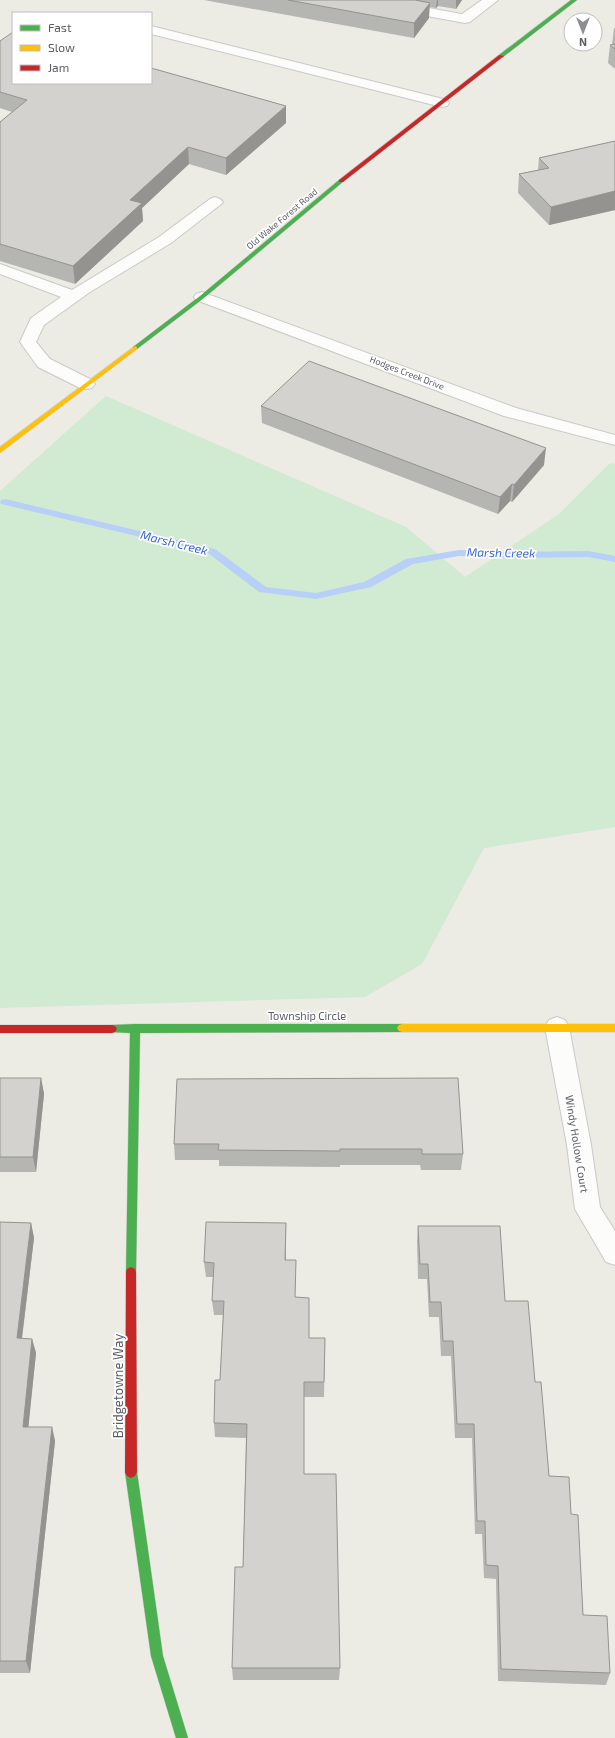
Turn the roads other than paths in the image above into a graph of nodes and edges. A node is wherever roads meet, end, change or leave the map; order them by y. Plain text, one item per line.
1 (362, 0) edge
2 (491, 0) edge
3 (574, 0) edge
4 (152, 30) edge
5 (442, 103) junction
6 (215, 202) dead end
7 (0, 269) edge
8 (73, 296) junction
9 (202, 297) junction
10 (86, 384) junction
11 (615, 440) edge
12 (0, 451) edge
13 (557, 1027) junction
14 (135, 1028) junction
15 (615, 1028) edge
16 (0, 1029) edge
17 (615, 1254) edge
18 (182, 1738) edge

1 - 2 street
3 - 5 street, Old Wake Forest Road
4 - 5 street
5 - 9 street, Old Wake Forest Road
6 - 8 street
7 - 8 street
8 - 10 street
9 - 10 street, Old Wake Forest Road
9 - 11 street, Hodges Creek Drive
10 - 12 street, Old Wake Forest Road
13 - 14 street, Township Circle
13 - 15 street, Township Circle
13 - 17 street, Windy Hollow Court
14 - 16 street, Township Circle
14 - 18 street, Bridgetowne Way

